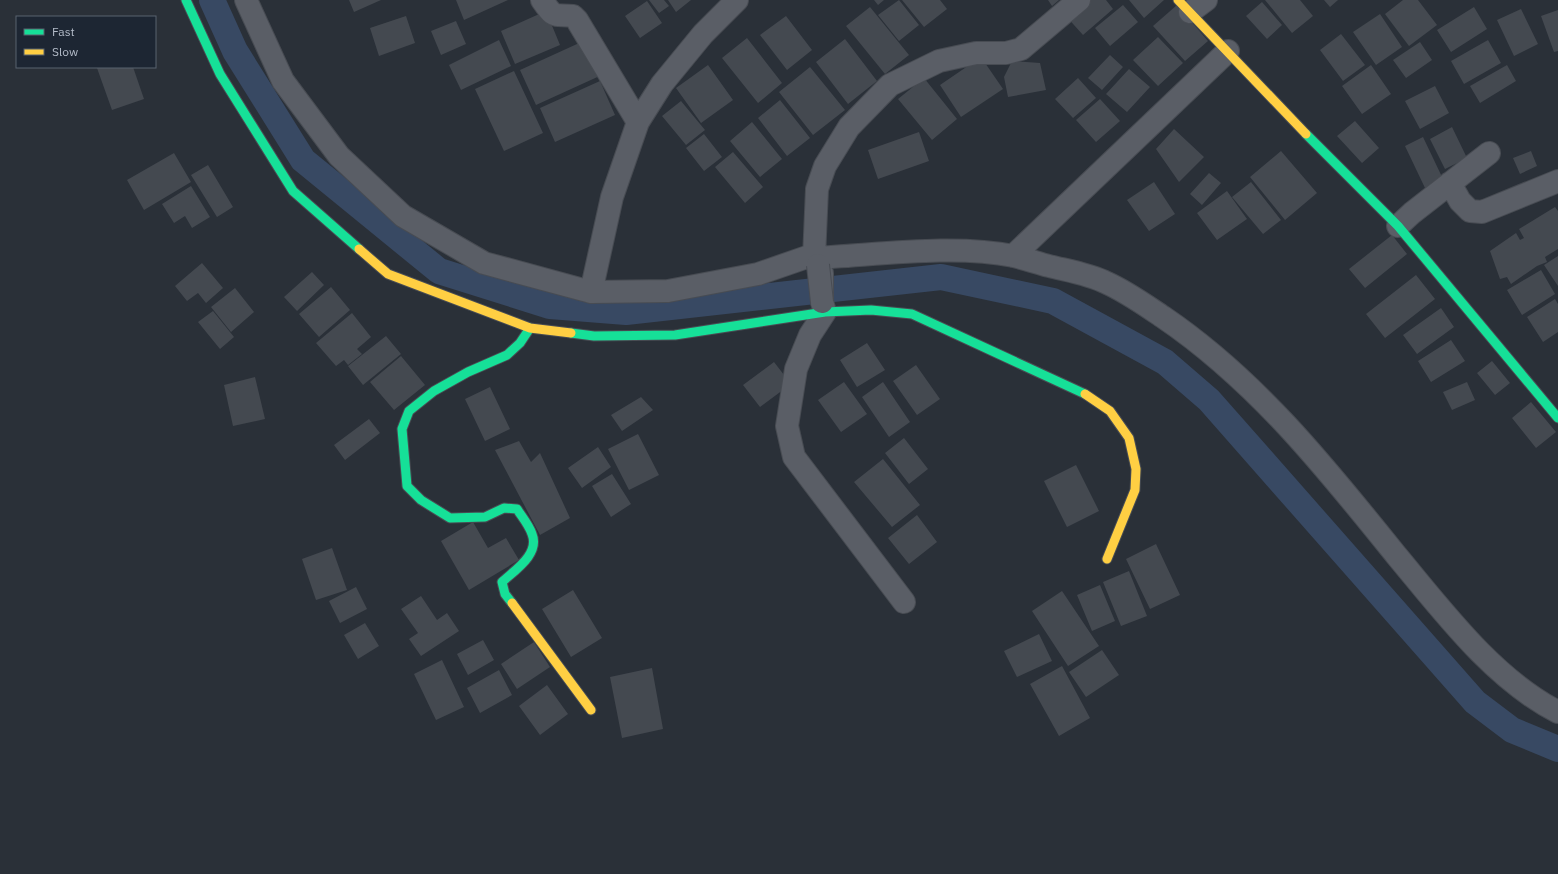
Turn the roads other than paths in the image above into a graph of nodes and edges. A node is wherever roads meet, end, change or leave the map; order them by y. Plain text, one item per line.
1 (186, 0) edge
2 (246, 0) edge
3 (542, 0) edge
4 (737, 0) edge
5 (1079, 0) edge
6 (1192, 5) edge
7 (1228, 51) junction
8 (638, 122) junction
9 (1489, 153) dead end
10 (1558, 181) edge
11 (1450, 183) junction
12 (1413, 214) junction
13 (1013, 256) junction
14 (818, 265) junction
15 (592, 292) junction
16 (823, 307) junction
17 (530, 328) junction
18 (1558, 418) edge
19 (1107, 559) dead end
20 (904, 602) dead end
21 (591, 710) dead end
22 (1558, 712) edge

1 - 17 street
2 - 15 street
3 - 8 street
4 - 8 street
5 - 14 street
6 - 7 street
7 - 12 street
7 - 13 street
8 - 15 street
9 - 11 street
10 - 11 street
11 - 12 street
12 - 18 street
13 - 14 street
13 - 22 street
14 - 15 street
14 - 16 street, bridge
16 - 17 street
16 - 19 street
16 - 20 street
17 - 21 street

